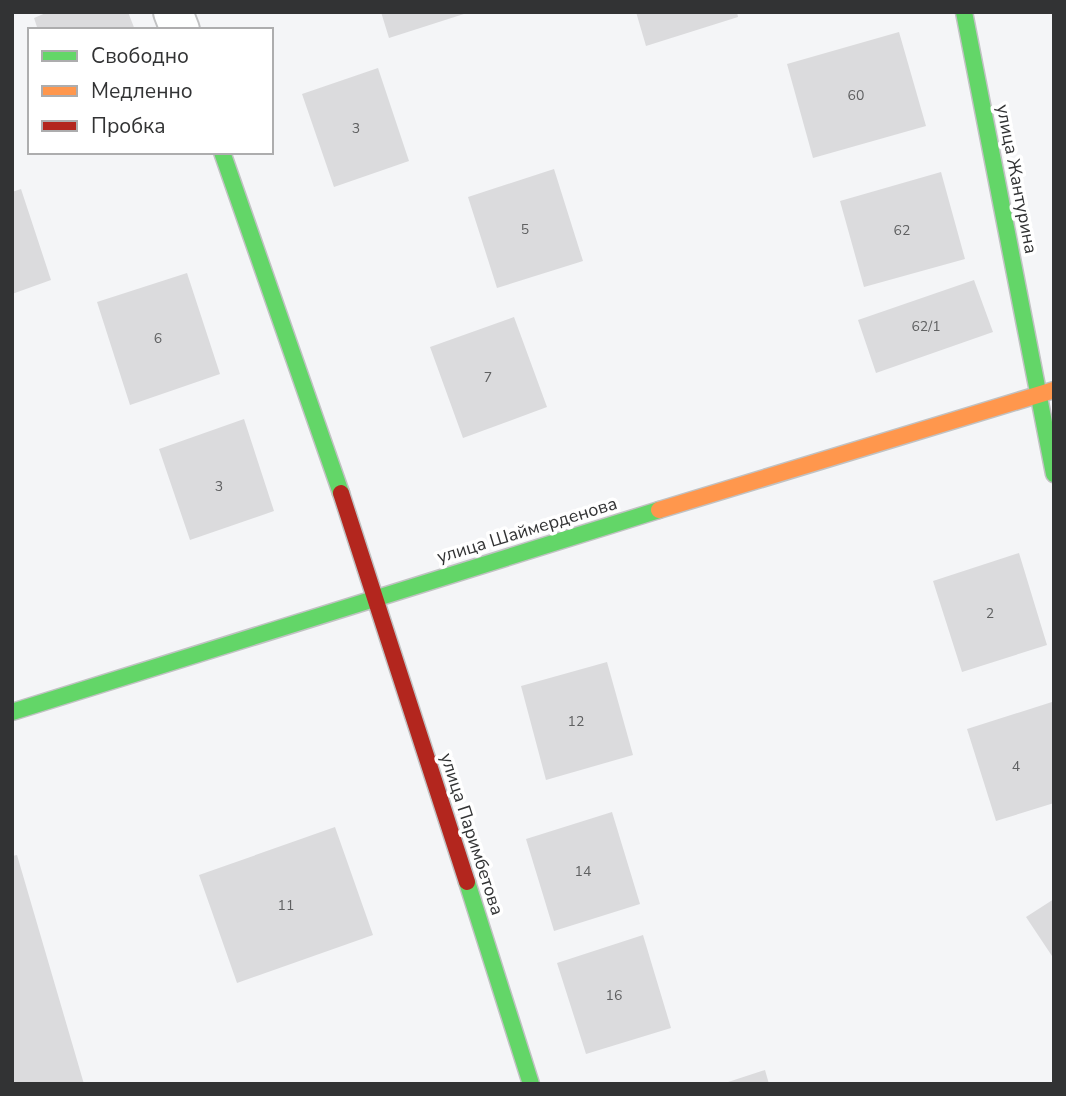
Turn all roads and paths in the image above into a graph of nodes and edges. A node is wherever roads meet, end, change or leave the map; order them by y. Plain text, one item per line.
1 (964, 12) edge
2 (223, 154) edge
3 (1047, 392) edge
4 (1054, 474) edge
5 (377, 596) junction
6 (12, 712) edge
7 (531, 1084) edge

1 - 3 street, улица Жантурина
2 - 5 street, улица Паримбетова
3 - 4 street, улица Жантурина
3 - 5 street, улица Шаймерденова
5 - 6 street, улица Шаймерденова
5 - 7 street, улица Паримбетова

